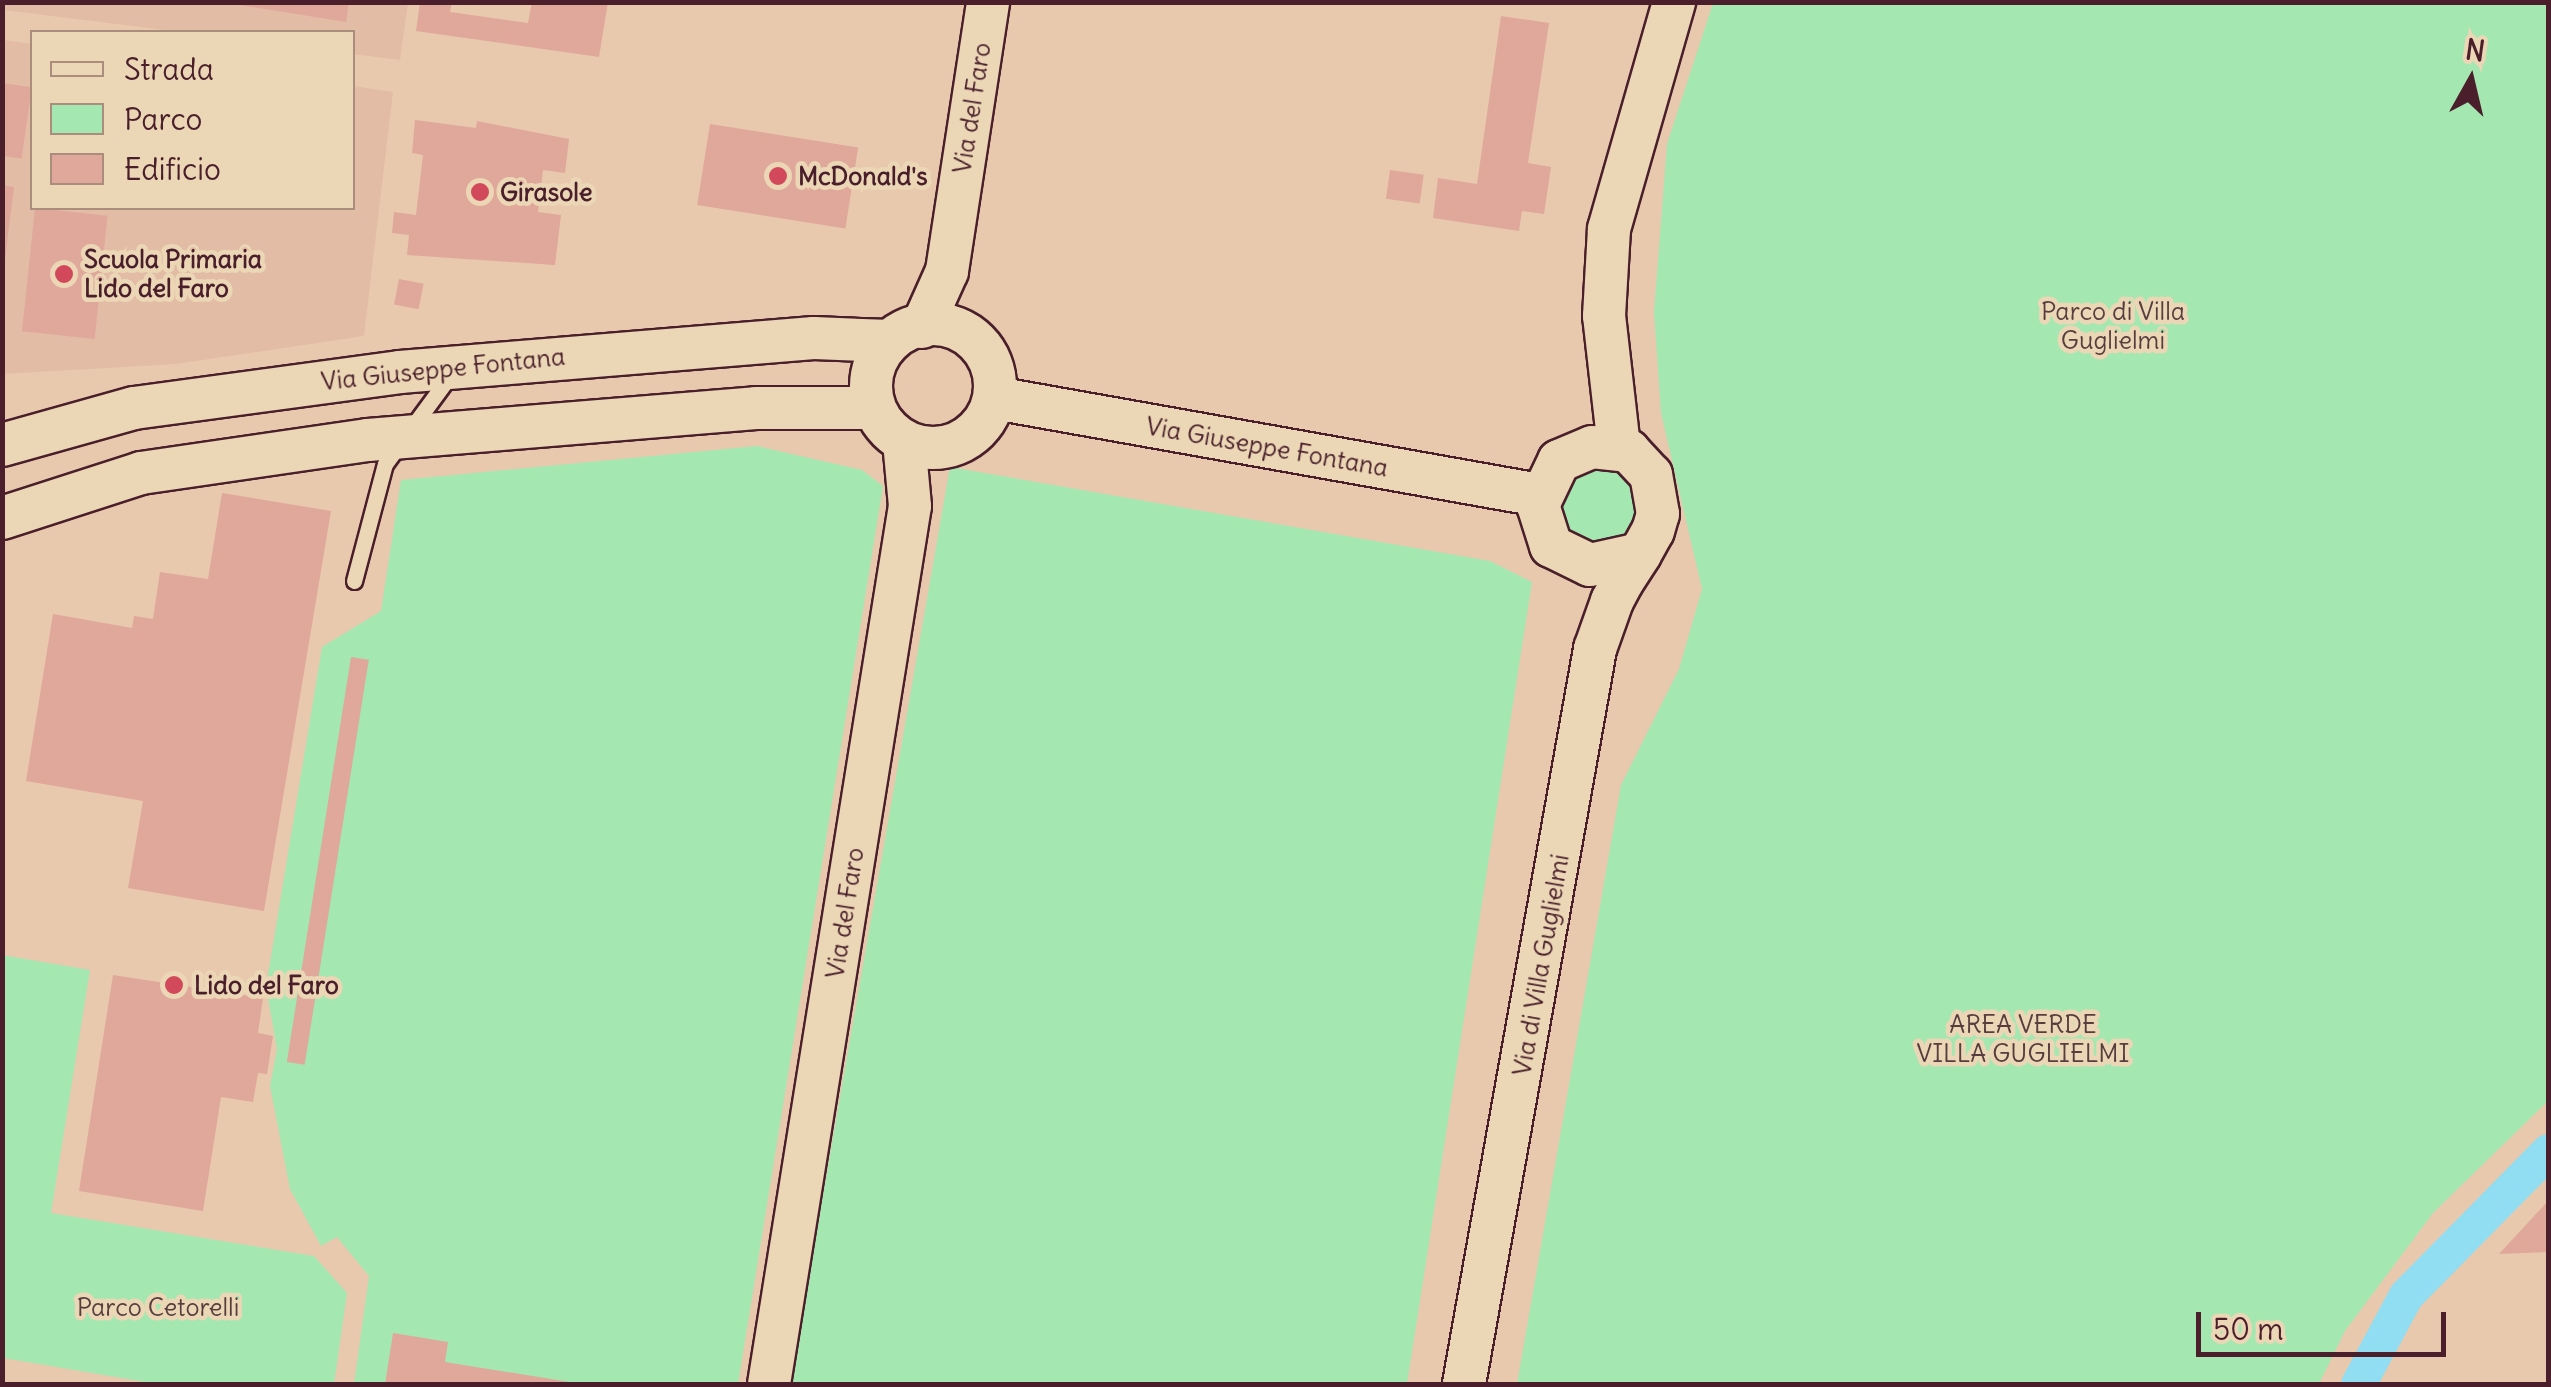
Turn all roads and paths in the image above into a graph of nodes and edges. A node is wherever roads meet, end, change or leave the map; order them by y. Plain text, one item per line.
1 (988, 2) edge
2 (1674, 2) edge
3 (906, 334) junction
4 (457, 366) junction
5 (995, 398) junction
6 (872, 408) junction
7 (403, 436) junction
8 (904, 441) junction
9 (2, 445) edge
10 (1619, 448) junction
11 (1539, 495) junction
12 (2, 518) edge
13 (1640, 554) junction
14 (354, 581) dead end
15 (769, 1384) edge
16 (1464, 1384) edge

1 - 3 street, Via del Faro
2 - 10 street
3 - 4 street, Via Giuseppe Fontana
3 - 5 street
3 - 6 street
4 - 7 lane
4 - 9 street, Via Giuseppe Fontana
5 - 8 street
5 - 11 street, Via Giuseppe Fontana
6 - 7 street
6 - 8 street
7 - 12 street
7 - 14 lane
8 - 15 street, Via del Faro
10 - 11 street
10 - 13 street
11 - 13 street
13 - 16 street, Via di Villa Guglielmi

